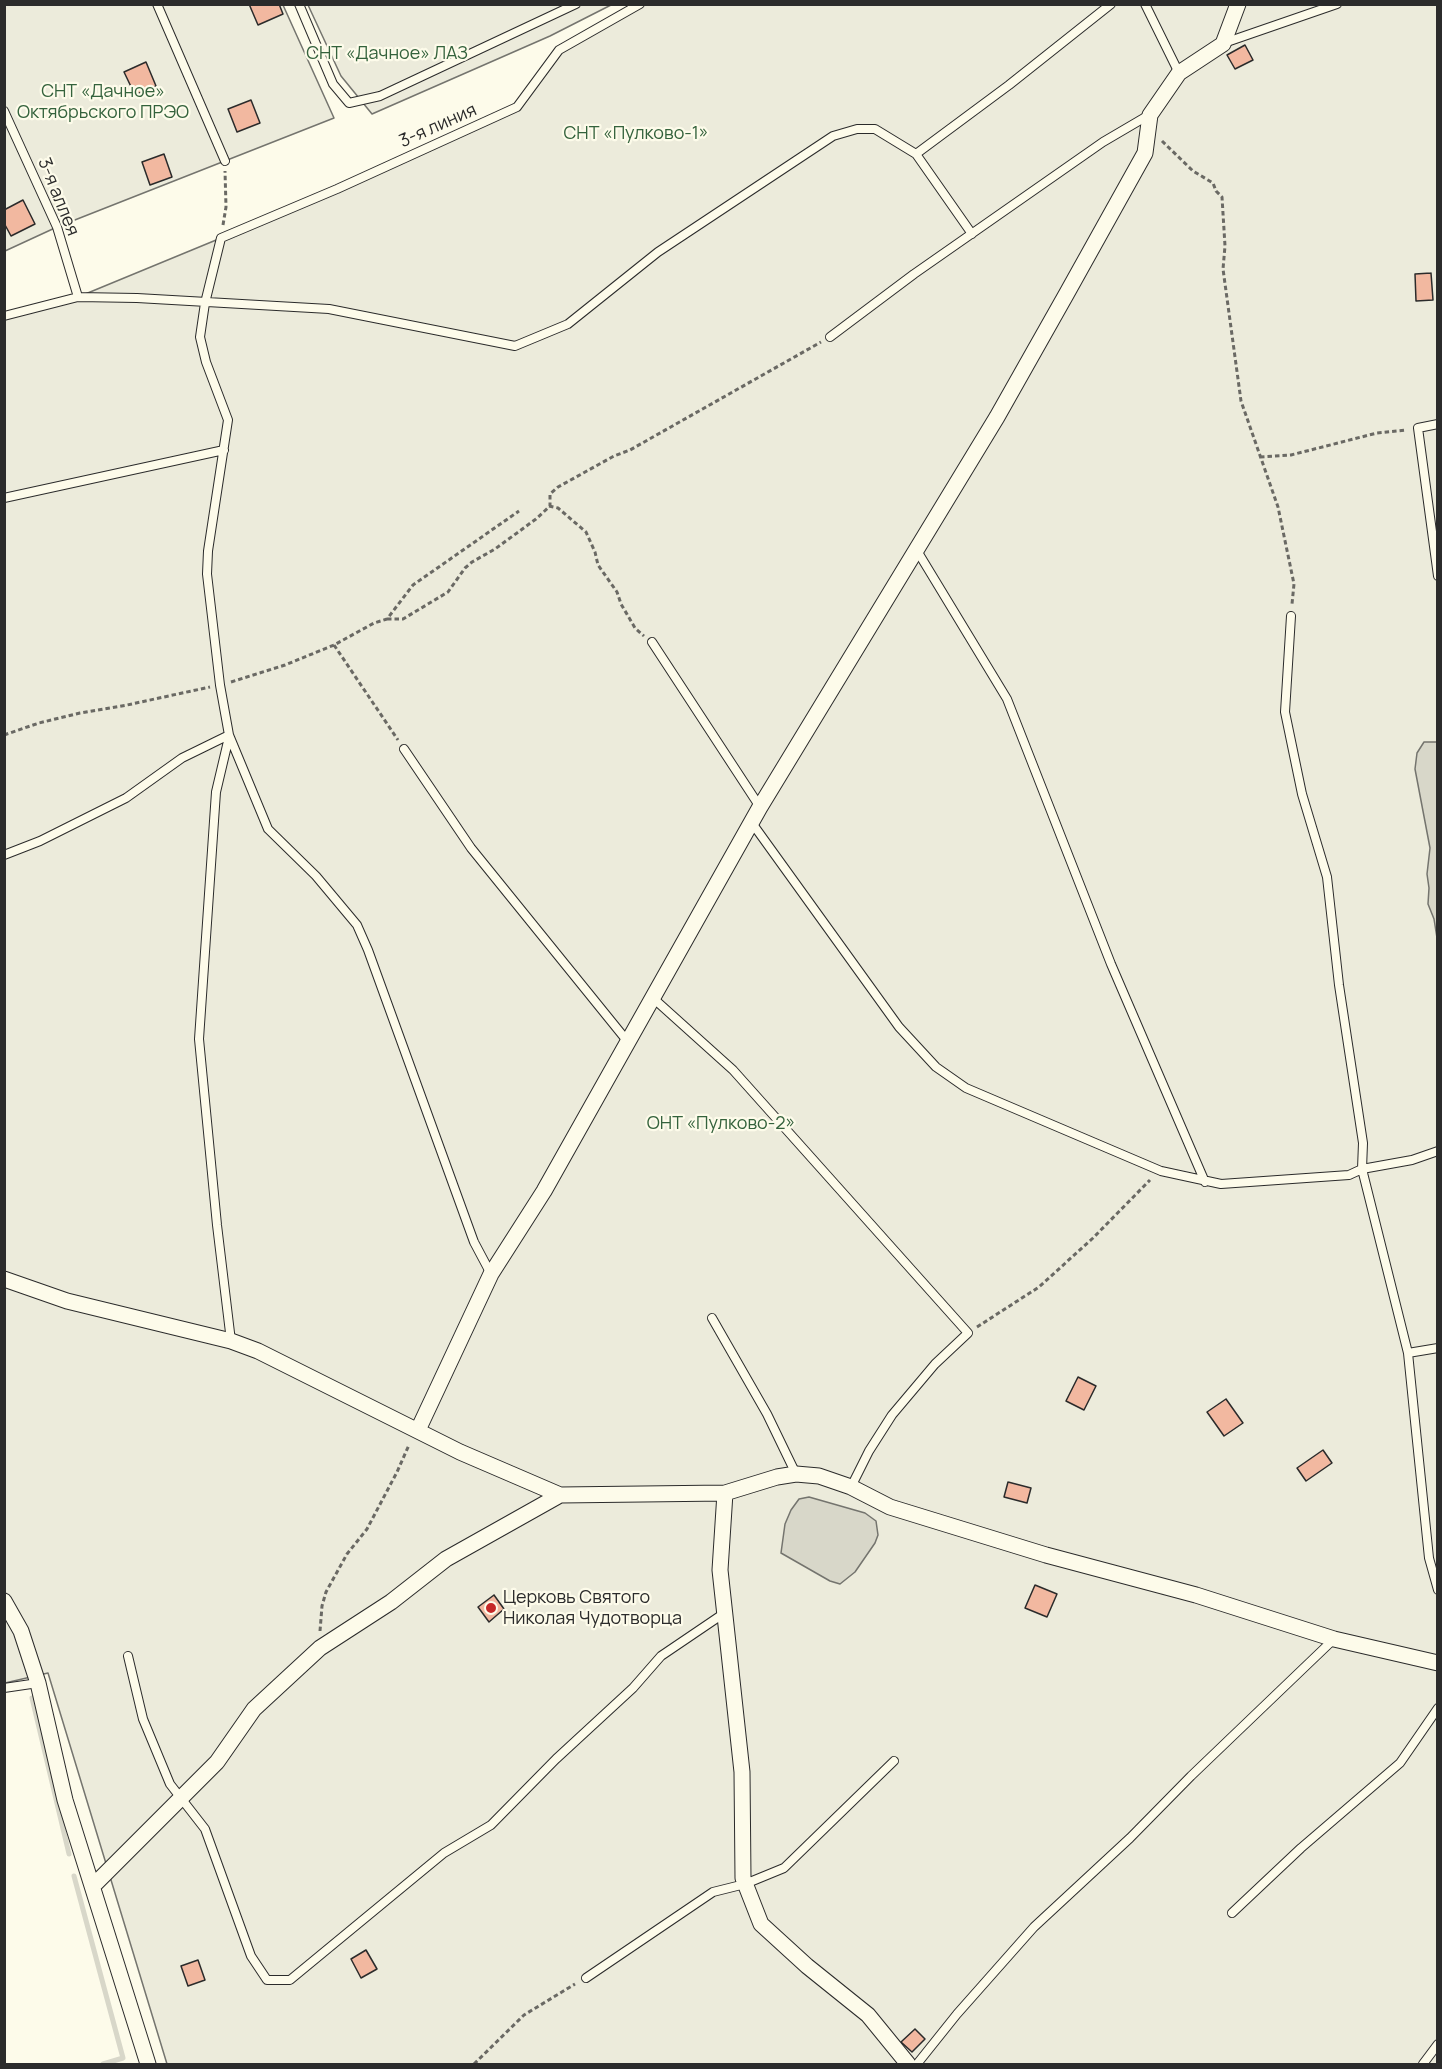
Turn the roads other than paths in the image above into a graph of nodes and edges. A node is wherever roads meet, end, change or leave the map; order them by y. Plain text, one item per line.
1 (157, 4) edge
2 (299, 4) edge
3 (576, 4) edge
4 (640, 4) edge
5 (1111, 4) edge
6 (1145, 4) edge
7 (1238, 4) edge
8 (1337, 4) edge
9 (1222, 44) junction
10 (1179, 74) junction
11 (4, 111) edge
12 (1149, 121) junction
13 (916, 154) junction
14 (225, 161) road end
15 (972, 234) junction
16 (78, 297) junction
17 (204, 303) junction
18 (4, 316) edge
19 (830, 337) road end
20 (1437, 424) edge
21 (224, 450) junction
22 (4, 498) edge
23 (916, 549) junction
24 (1437, 576) edge
25 (1291, 616) road end
26 (652, 642) road end
27 (229, 735) junction
28 (404, 748) road end
29 (760, 807) junction
30 (752, 823) junction
31 (4, 855) edge
32 (653, 998) junction
33 (628, 1042) junction
34 (1437, 1151) edge
35 (1362, 1169) junction
36 (1205, 1182) junction
37 (492, 1274) junction
38 (4, 1279) edge
39 (712, 1318) dead end
40 (231, 1341) junction
41 (1437, 1348) edge
42 (1408, 1353) junction
43 (417, 1430) junction
44 (796, 1474) junction
45 (851, 1487) junction
46 (724, 1493) junction
47 (560, 1495) junction
48 (1437, 1590) edge
49 (4, 1600) edge
50 (723, 1614) junction
51 (1334, 1640) junction
52 (128, 1656) dead end
53 (1437, 1663) edge
54 (38, 1683) junction
55 (4, 1688) edge
56 (1437, 1708) edge
57 (894, 1761) dead end
58 (182, 1798) junction
59 (745, 1884) junction
60 (93, 1886) junction
61 (1232, 1913) dead end
62 (586, 1977) road end
63 (1437, 2044) edge
64 (148, 2064) edge
65 (908, 2064) edge
66 (917, 2064) edge
67 (1423, 2064) edge

1 - 14 lane
2 - 3 lane
4 - 17 lane, 3-я линия
5 - 13 lane
6 - 10 lane
7 - 9 street
8 - 9 lane
9 - 10 street
10 - 12 street
11 - 16 lane, 3-я аллея
12 - 15 lane
12 - 23 street
13 - 15 lane
13 - 17 lane
15 - 19 lane
16 - 17 lane
16 - 18 lane
17 - 21 lane
20 - 24 lane
21 - 22 lane
21 - 27 lane
23 - 29 street
23 - 36 lane
25 - 35 lane
26 - 29 lane
27 - 31 lane
27 - 37 lane
27 - 40 lane
28 - 33 lane
29 - 30 street
30 - 32 street
30 - 36 lane
32 - 33 street
32 - 45 lane
33 - 37 street
34 - 35 lane
35 - 36 lane
35 - 42 lane
37 - 43 street
38 - 40 street
39 - 44 lane
40 - 43 street
41 - 42 lane
42 - 48 lane
43 - 47 street
44 - 45 street
44 - 46 street
45 - 51 street
46 - 47 street
46 - 50 street
47 - 58 street
49 - 54 street
50 - 58 lane
50 - 59 street
51 - 53 street
51 - 66 lane
52 - 58 lane
54 - 55 lane
54 - 60 street
56 - 61 lane
57 - 59 lane
58 - 60 street
59 - 62 lane
59 - 65 street
60 - 64 street
63 - 67 lane

